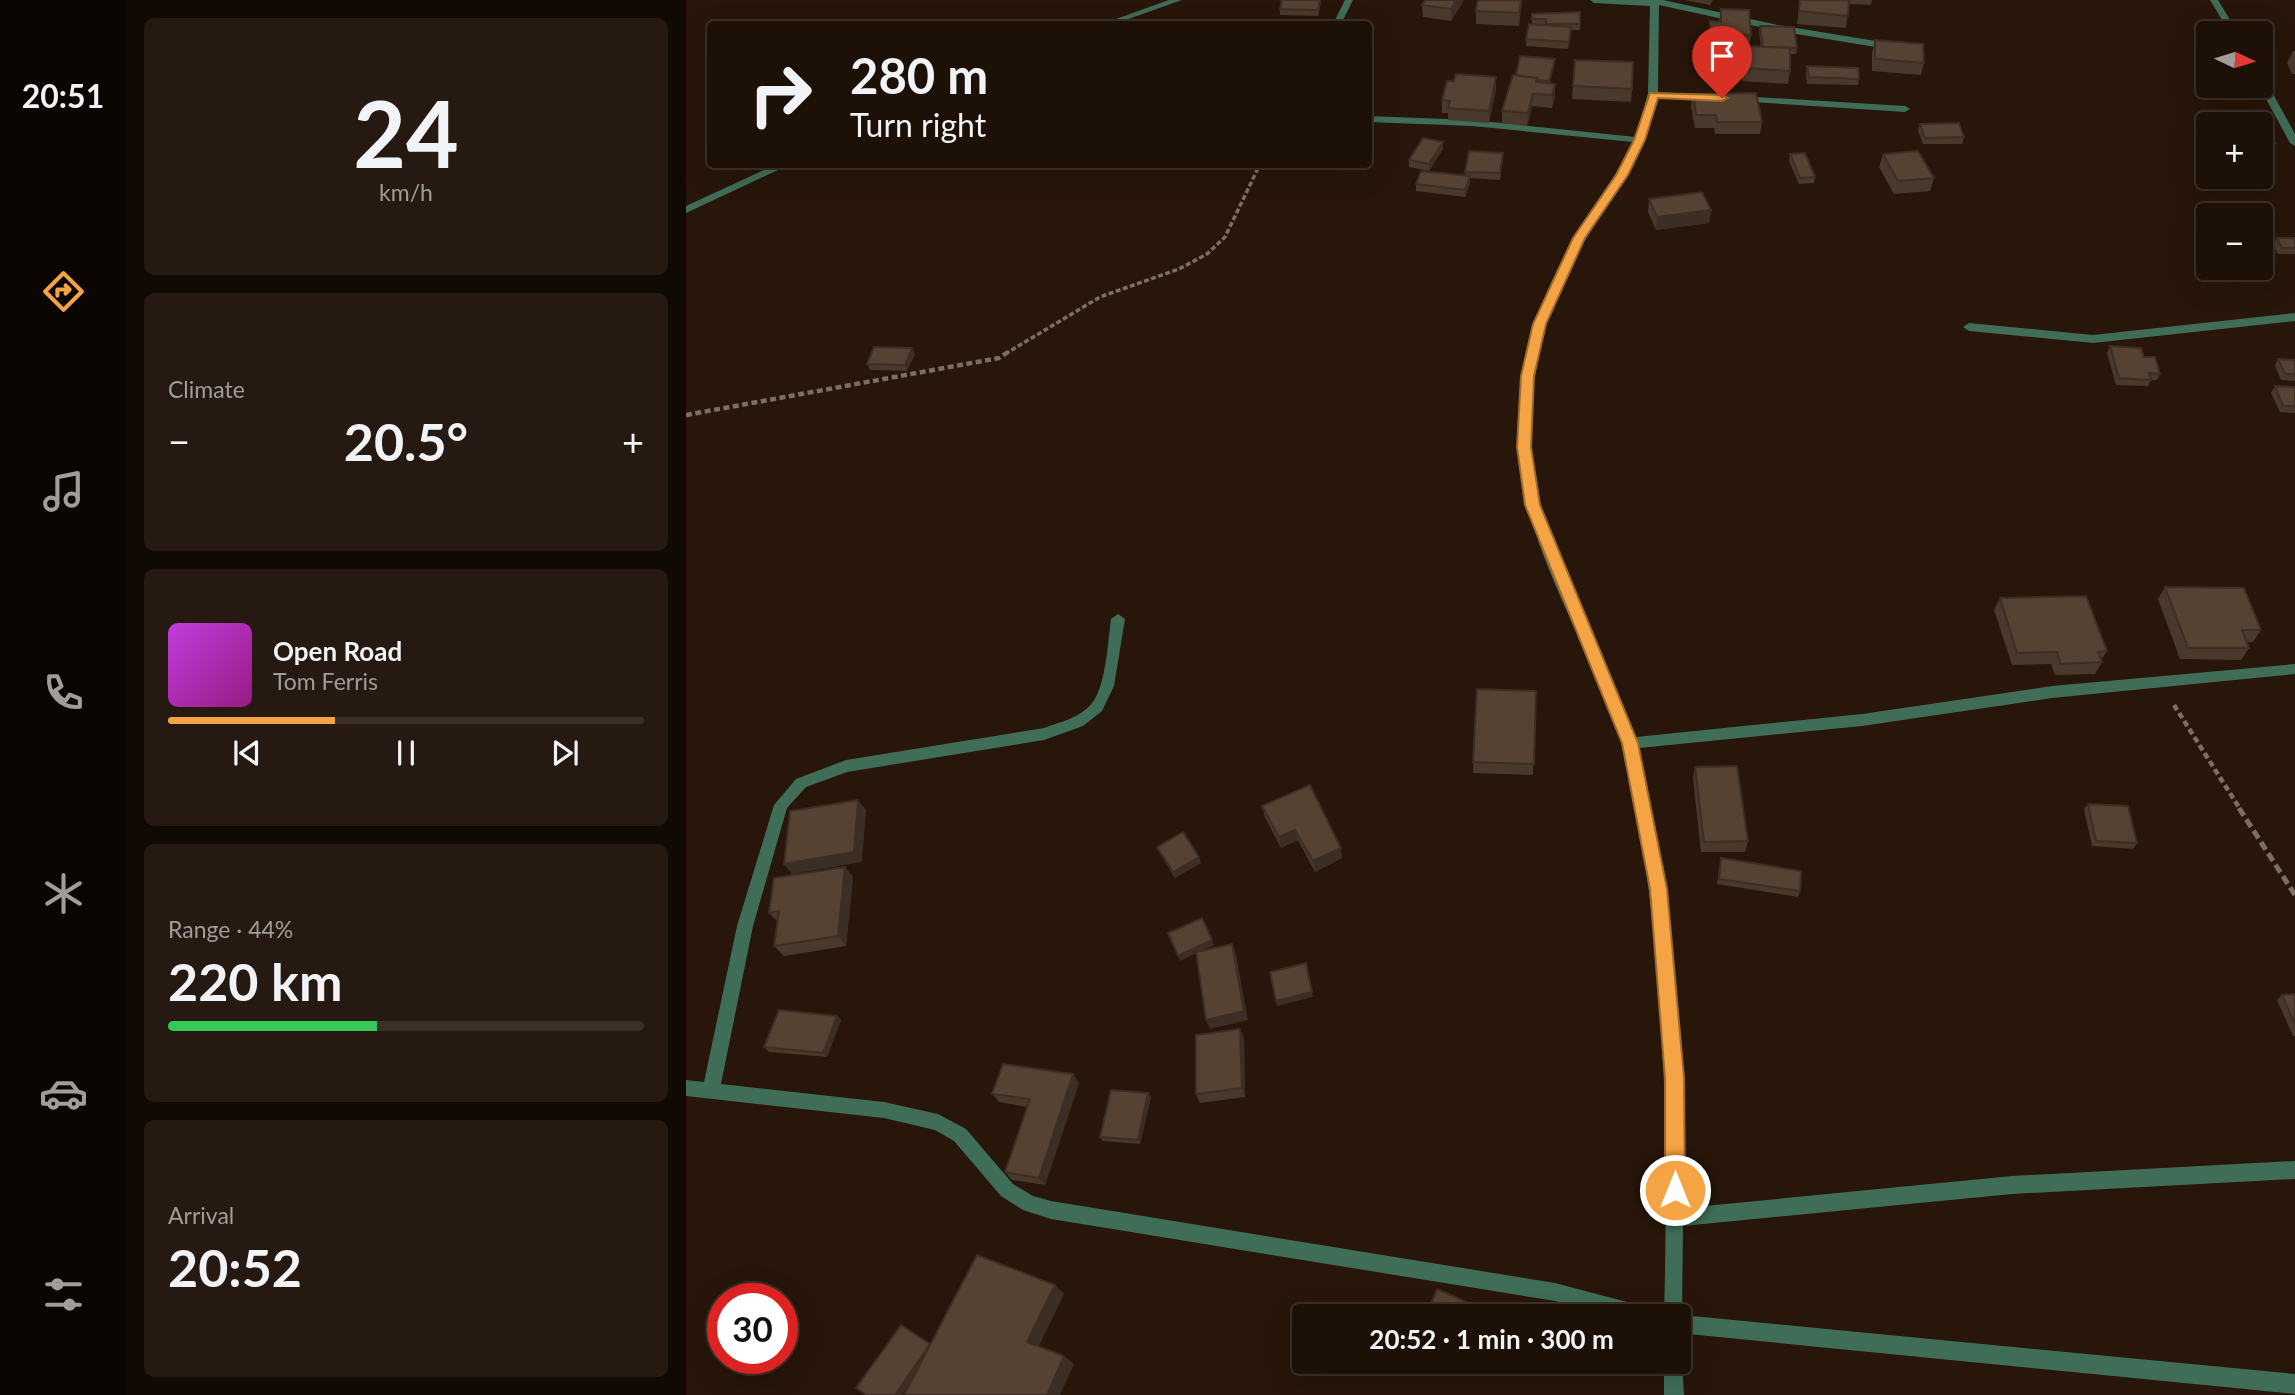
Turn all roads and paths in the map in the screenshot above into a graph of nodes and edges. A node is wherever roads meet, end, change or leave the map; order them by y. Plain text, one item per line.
1 (1178, 0) edge
2 (1349, 0) edge
3 (1594, 0) edge
4 (2214, 0) edge
5 (1655, 2) edge
6 (1116, 21) edge
7 (1338, 21) edge
8 (2227, 21) edge
9 (1888, 47) edge
10 (1654, 95) junction
11 (2270, 98) edge
12 (1905, 109) dead end
13 (1372, 119) edge
14 (1640, 140) junction
15 (2295, 143) edge
16 (777, 168) edge
17 (1258, 168) edge
18 (686, 210) edge
19 (2295, 317) edge
20 (1969, 327) dead end
21 (686, 415) edge
22 (1118, 619) dead end
23 (2295, 669) edge
24 (2159, 680) junction
25 (1630, 743) junction
26 (2295, 895) edge
27 (686, 1088) edge
28 (711, 1089) junction
29 (2295, 1170) edge
30 (1675, 1218) junction
31 (1600, 1304) edge
32 (1673, 1304) edge
33 (1691, 1325) edge
34 (1673, 1374) edge
35 (2295, 1384) edge
36 (1674, 1395) edge

1 - 6 street
2 - 7 street
3 - 5 street
4 - 8 street
5 - 9 street
5 - 10 street
10 - 12 street
10 - 14 street
11 - 15 street
13 - 14 street
14 - 25 street
16 - 18 street
17 - 21 path
19 - 20 street
22 - 28 street
23 - 24 street
24 - 25 street
24 - 26 path
25 - 30 street
27 - 28 street
28 - 31 street
29 - 30 street
30 - 32 street
33 - 35 street
34 - 36 street

